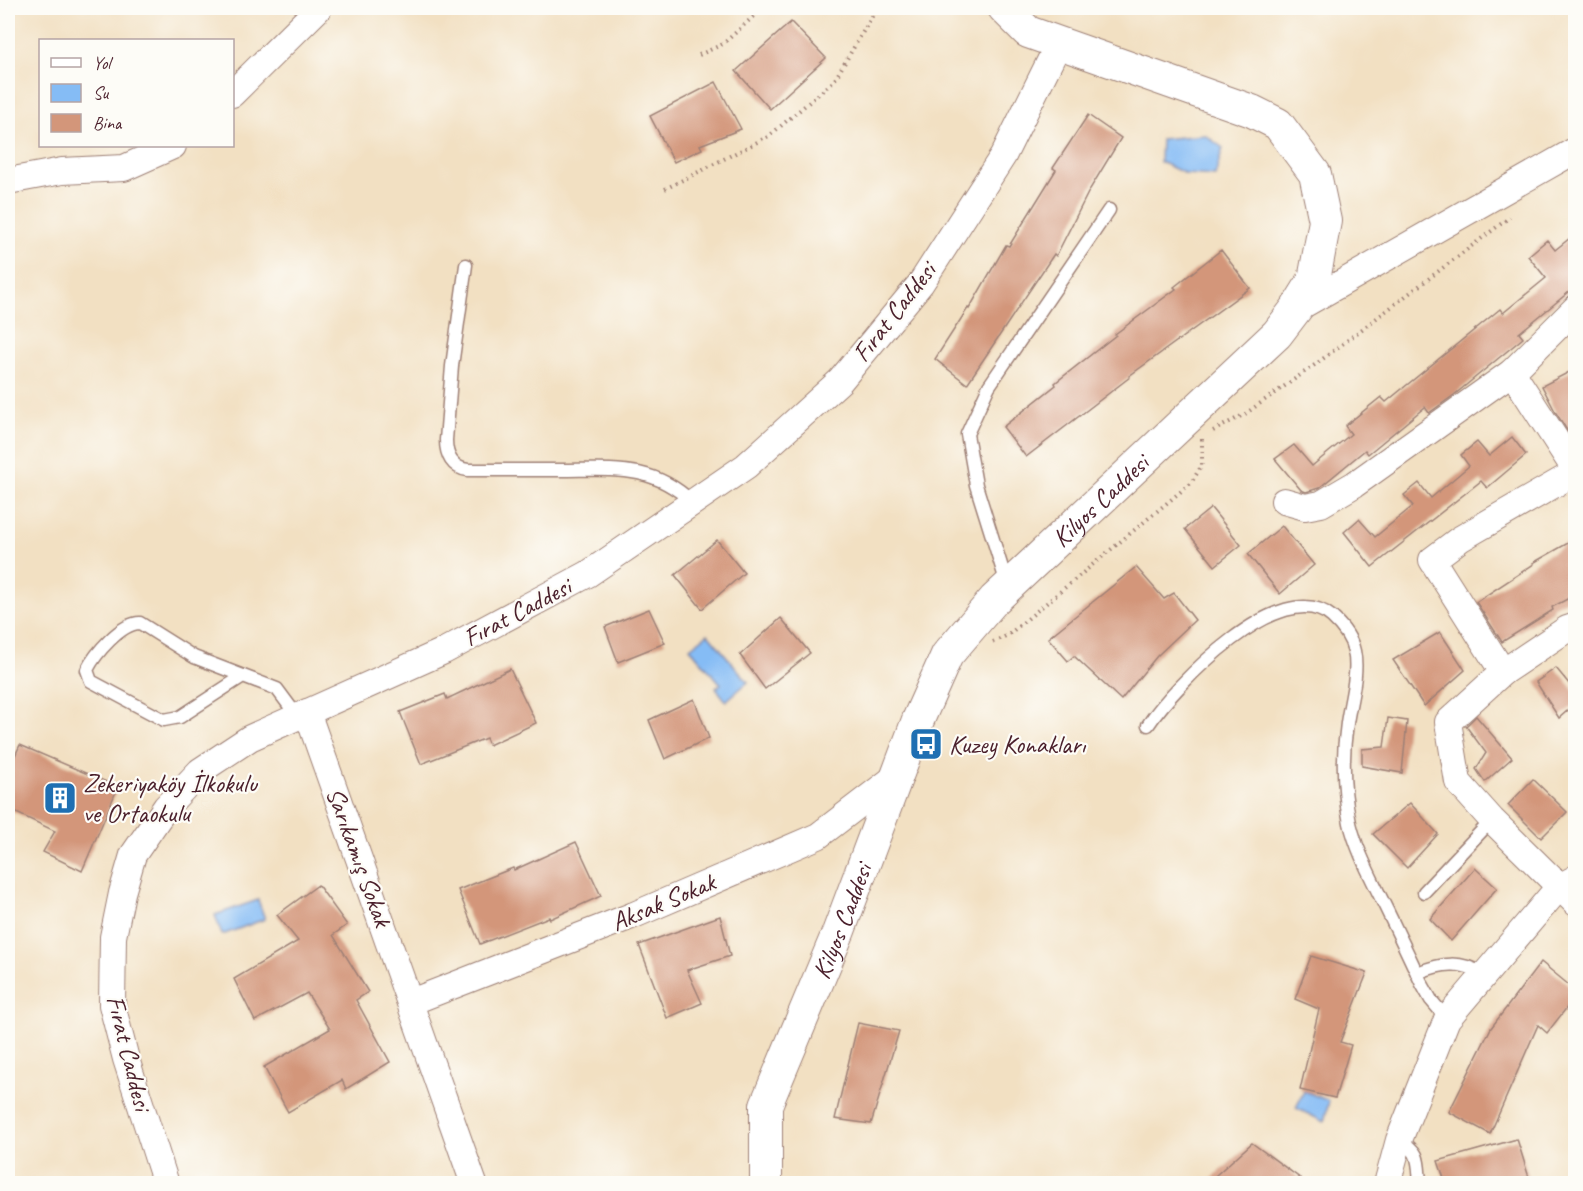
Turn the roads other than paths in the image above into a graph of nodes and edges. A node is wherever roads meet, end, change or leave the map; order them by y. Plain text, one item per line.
1 (319, 8) edge
2 (1004, 8) edge
3 (1059, 43) junction
4 (234, 92) edge
5 (171, 147) edge
6 (1575, 150) edge
7 (8, 181) edge
8 (1109, 210) dead end
9 (466, 265) dead end
10 (1575, 308) edge
11 (1296, 309) junction
12 (1512, 372) junction
13 (1575, 472) edge
14 (1284, 501) dead end
15 (692, 502) junction
16 (1008, 587) junction
17 (1575, 626) edge
18 (1503, 672) junction
19 (243, 676) junction
20 (302, 714) junction
21 (1148, 725) dead end
22 (899, 774) junction
23 (1492, 820) junction
24 (1570, 890) edge
25 (1424, 892) dead end
26 (1417, 973) junction
27 (1484, 975) junction
28 (411, 1002) junction
29 (1447, 1019) junction
30 (1399, 1140) junction
31 (166, 1184) edge
32 (474, 1184) edge
33 (766, 1184) edge
34 (1387, 1184) edge
35 (1420, 1184) edge

1 - 4 street
2 - 3 street, Kilyos Caddesi
3 - 11 street, Kilyos Caddesi
3 - 15 street, Fırat Caddesi
5 - 7 street
6 - 11 street
8 - 16 lane
9 - 15 lane
10 - 12 street
11 - 16 street, Kilyos Caddesi
12 - 13 street
12 - 14 street
13 - 18 street
15 - 20 street, Fırat Caddesi
16 - 22 street, Kilyos Caddesi
17 - 18 street
18 - 23 street
19 - 19 lane
19 - 20 lane
20 - 28 street, Sarıkamış Sokak
20 - 31 street, Fırat Caddesi
21 - 26 lane
22 - 28 street, Aksak Sokak
22 - 33 street, Kilyos Caddesi
23 - 24 street
23 - 25 lane
24 - 27 street
26 - 27 lane
26 - 29 lane
27 - 29 street
28 - 32 street, Sarıkamış Sokak
29 - 30 street
30 - 34 street
30 - 35 lane

